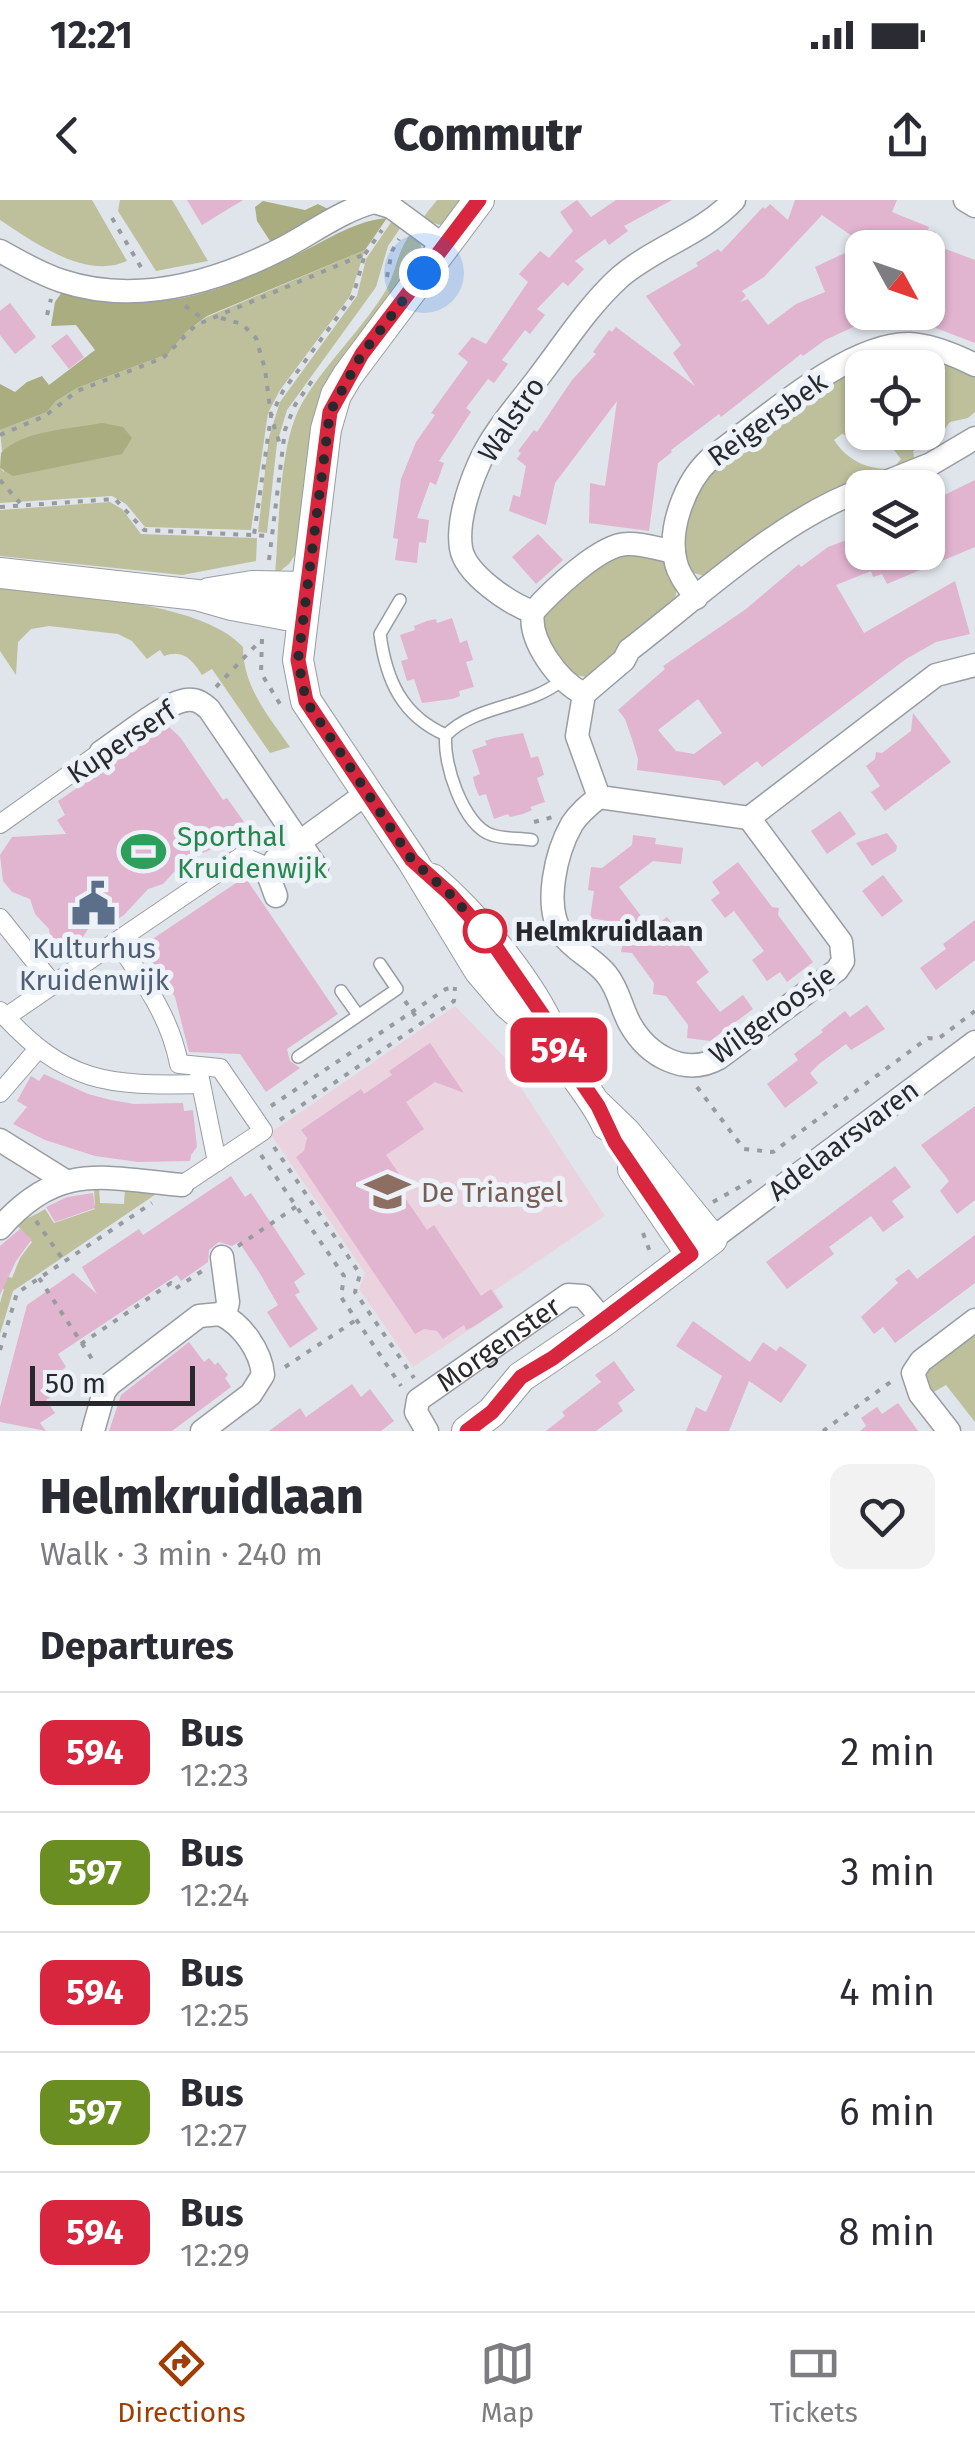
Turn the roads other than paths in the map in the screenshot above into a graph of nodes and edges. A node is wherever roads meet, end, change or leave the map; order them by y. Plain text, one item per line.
1 (479, 200) edge
2 (734, 200) edge
3 (965, 200) edge
4 (975, 206) edge
5 (444, 246) junction
6 (0, 251) edge
7 (975, 365) edge
8 (975, 438) edge
9 (916, 470) edge
10 (845, 498) edge
11 (674, 552) junction
12 (0, 573) edge
13 (696, 598) junction
14 (400, 600) dead end
15 (304, 602) junction
16 (533, 612) junction
17 (975, 665) edge
18 (562, 680) junction
19 (584, 694) junction
20 (446, 735) junction
21 (102, 752) joint
22 (367, 793) junction
23 (599, 798) junction
24 (749, 818) junction
25 (0, 824) edge
26 (532, 840) dead end
27 (300, 844) junction
28 (270, 868) junction
29 (317, 868) dead end
30 (276, 896) dead end
31 (0, 918) edge
32 (117, 941) junction
33 (380, 964) dead end
34 (52, 983) junction
35 (341, 991) dead end
36 (3, 1014) edge
37 (358, 1015) junction
38 (975, 1042) edge
39 (38, 1049) junction
40 (298, 1057) dead end
41 (193, 1071) junction
42 (162, 1085) junction
43 (0, 1093) edge
44 (0, 1140) edge
45 (217, 1162) junction
46 (64, 1180) junction
47 (182, 1184) joint
48 (0, 1228) edge
49 (702, 1246) junction
50 (222, 1257) road end
51 (225, 1316) junction
52 (975, 1320) edge
53 (604, 1321) junction
54 (553, 1358) junction
55 (93, 1431) edge
56 (202, 1431) edge
57 (427, 1431) edge
58 (467, 1431) edge
59 (500, 1431) edge
60 (949, 1431) edge

1 - 5 street
2 - 16 street, Walstro
3 - 4 street
5 - 6 street
5 - 15 street
7 - 11 street, Reigersbek
8 - 9 street
10 - 13 street
11 - 13 street
11 - 16 street
12 - 15 street
13 - 19 street
14 - 20 lane
15 - 22 street
16 - 18 street
17 - 24 street
18 - 19 street
18 - 20 lane
19 - 23 street
20 - 26 lane
21 - 25 street, Kuperserf
21 - 27 street, Kuperserf
22 - 27 street
22 - 49 street
23 - 24 street
23 - 24 street, Wilgeroosje
27 - 28 street
27 - 29 street, Kuperserf
28 - 30 street
28 - 32 street
31 - 34 street
32 - 34 street
32 - 41 street
33 - 37 lane
34 - 36 street
35 - 37 lane
36 - 39 street
37 - 40 lane
38 - 49 street, Adelaarsvaren
39 - 42 street
39 - 43 street
41 - 42 street
41 - 42 street
41 - 45 street
41 - 45 street
44 - 46 street
45 - 47 street
46 - 47 street
46 - 48 street
49 - 53 street, Morgenster
50 - 51 street
51 - 55 street
51 - 56 street
52 - 60 street
53 - 54 street, Morgenster
53 - 57 street, Morgenster
54 - 58 street, Morgenster
54 - 59 street, Morgenster

